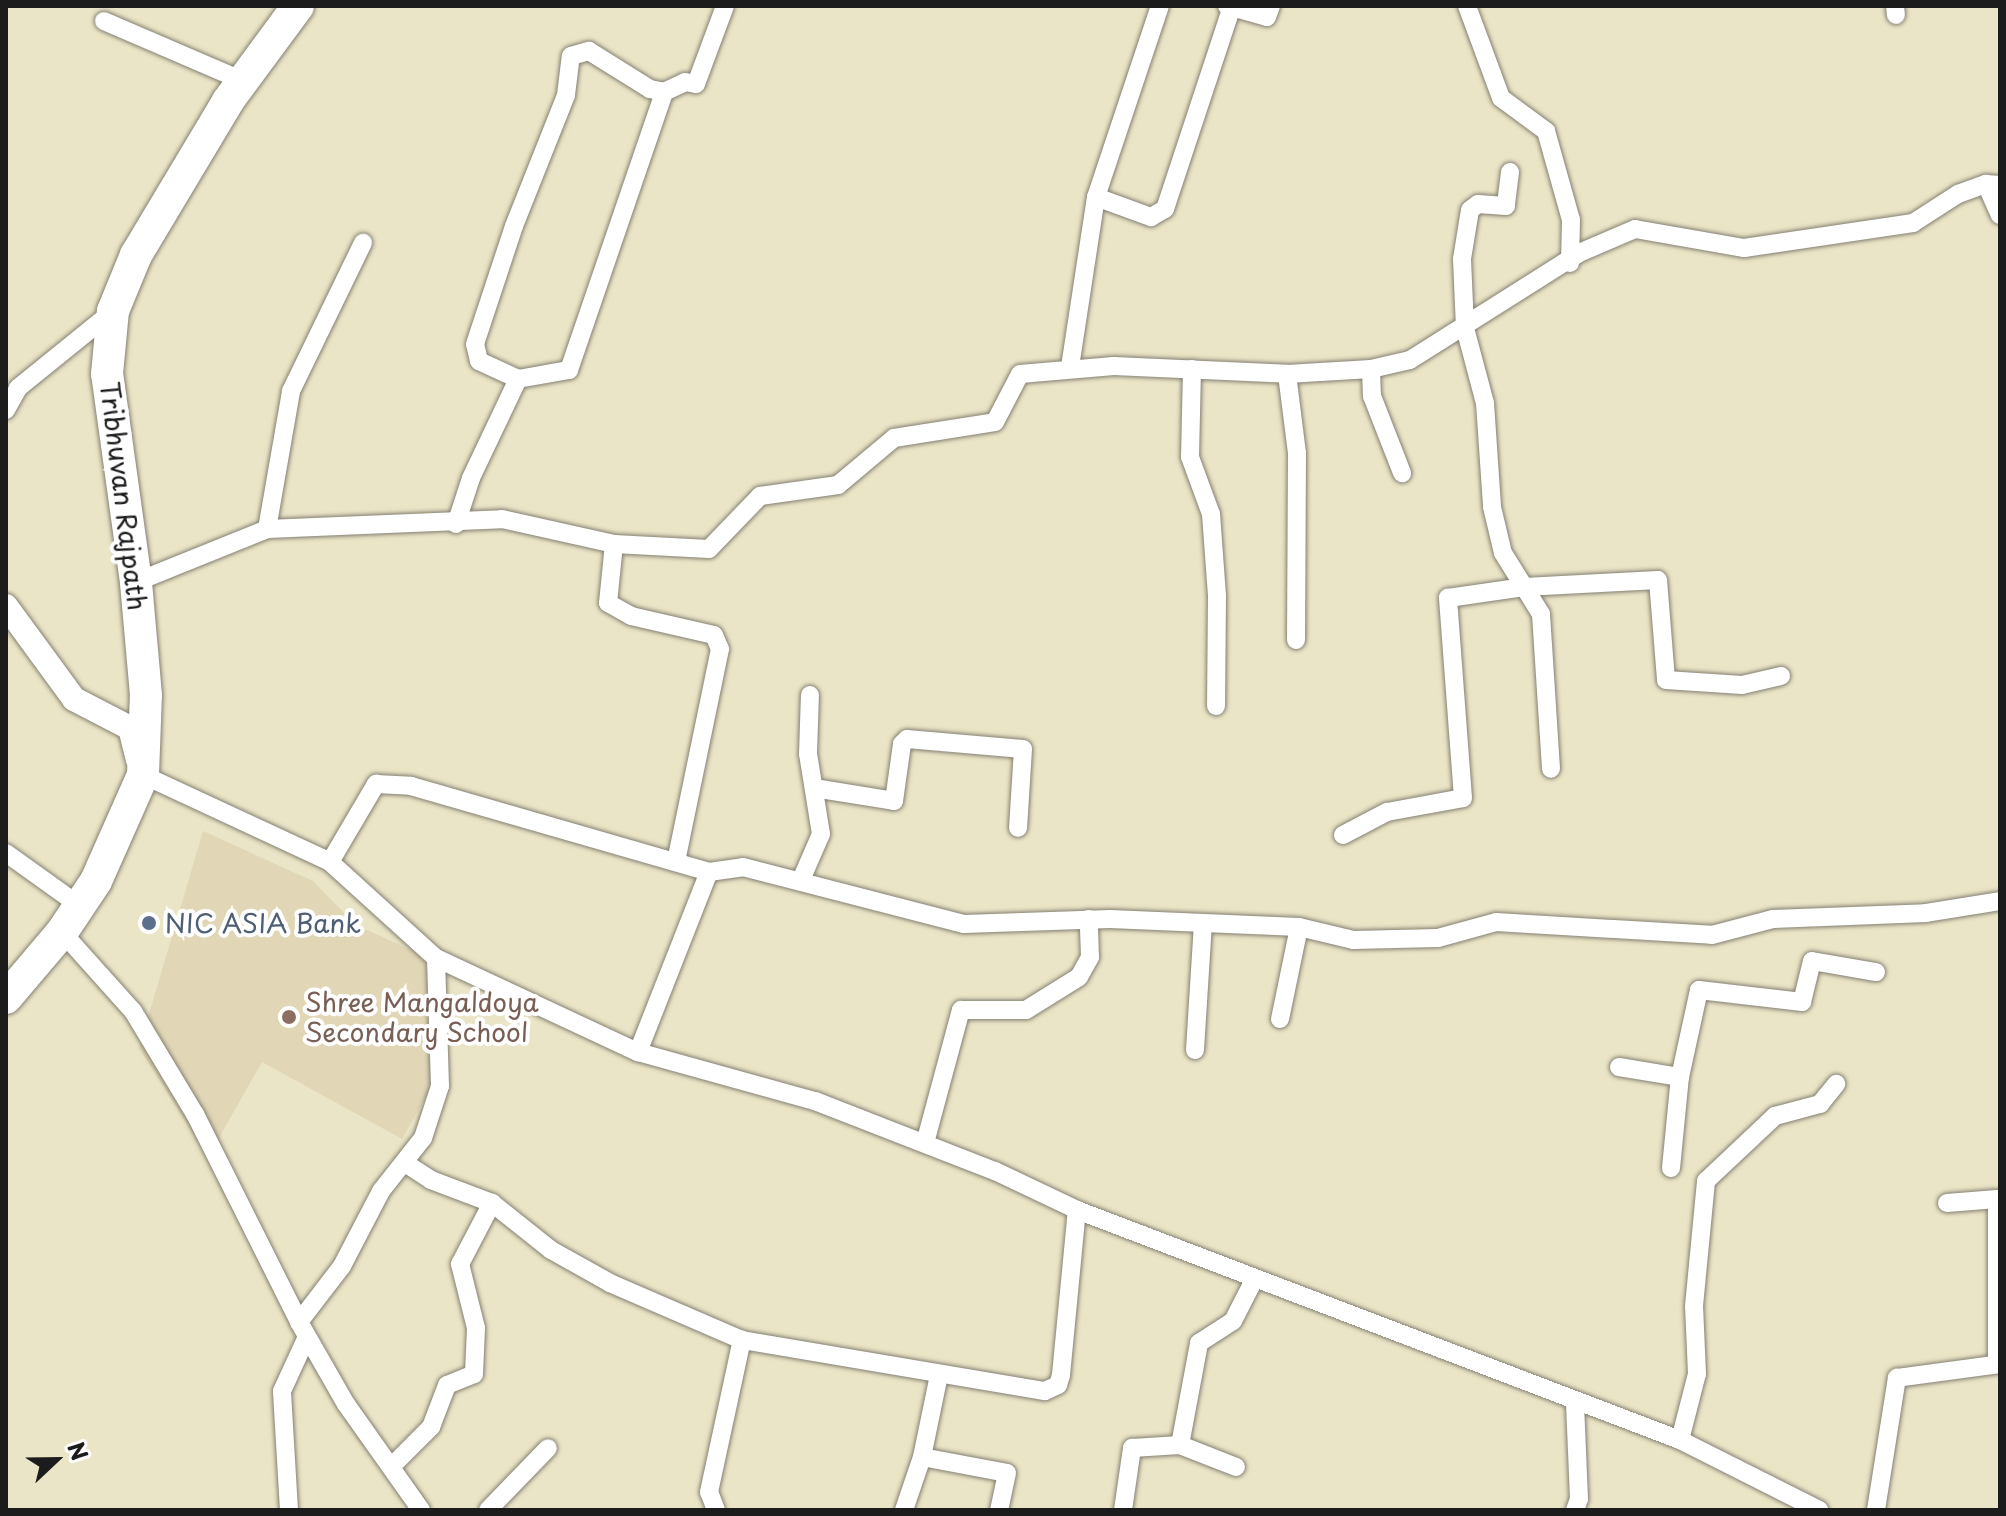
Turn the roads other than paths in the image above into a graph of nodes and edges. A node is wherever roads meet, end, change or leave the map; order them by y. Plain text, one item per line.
1 (298, 6) edge
2 (725, 6) edge
3 (1160, 6) edge
4 (1271, 6) edge
5 (1467, 6) edge
6 (1230, 7) edge
7 (104, 21) dead end
8 (241, 80) junction
9 (664, 92) junction
10 (1510, 172) dead end
11 (1993, 185) edge
12 (1096, 197) junction
13 (2000, 215) edge
14 (363, 243) dead end
15 (1570, 263) junction
16 (113, 311) junction
17 (1465, 328) junction
18 (1070, 367) junction
19 (1192, 369) junction
20 (1371, 369) junction
21 (1287, 374) junction
22 (518, 379) junction
23 (12, 385) edge
24 (6, 410) edge
25 (1402, 473) dead end
26 (456, 524) junction
27 (267, 529) junction
28 (614, 544) junction
29 (136, 582) junction
30 (1524, 587) junction
31 (6, 606) edge
32 (1296, 640) dead end
33 (1781, 676) dead end
34 (810, 695) dead end
35 (1216, 706) dead end
36 (1551, 769) dead end
37 (143, 775) junction
38 (814, 788) junction
39 (1018, 828) dead end
40 (1343, 835) dead end
41 (6, 853) edge
42 (676, 861) junction
43 (330, 862) junction
44 (709, 872) junction
45 (801, 880) junction
46 (2000, 901) edge
47 (71, 919) junction
48 (1089, 919) junction
49 (1203, 924) junction
50 (1299, 927) junction
51 (436, 958) junction
52 (1876, 972) dead end
53 (6, 998) edge
54 (1280, 1019) dead end
55 (1195, 1050) dead end
56 (638, 1052) junction
57 (1619, 1067) dead end
58 (1680, 1077) junction
59 (1836, 1084) dead end
60 (925, 1143) junction
61 (405, 1163) junction
62 (1671, 1168) dead end
63 (1998, 1199) edge
64 (492, 1203) junction
65 (1947, 1203) dead end
66 (1077, 1210) junction
67 (1255, 1278) junction
68 (299, 1322) junction
69 (742, 1340) junction
70 (305, 1341) junction
71 (1998, 1364) edge
72 (939, 1375) junction
73 (1575, 1403) junction
74 (1680, 1440) junction
75 (1180, 1445) junction
76 (548, 1448) dead end
77 (922, 1457) junction
78 (391, 1467) junction
79 (1236, 1467) dead end
80 (289, 1510) edge
81 (421, 1510) edge
82 (488, 1510) edge
83 (716, 1510) edge
84 (904, 1510) edge
85 (999, 1510) edge
86 (1123, 1510) edge
87 (1575, 1510) edge
88 (1819, 1510) edge
89 (1876, 1510) edge

1 - 8 highway, Tribhuvan Rajpath
2 - 9 street
3 - 12 street
4 - 6 street
5 - 15 street
6 - 12 street
7 - 8 street
8 - 16 highway, Tribhuvan Rajpath
9 - 22 street
9 - 22 street
10 - 17 street
11 - 13 street
11 - 15 street
12 - 18 street
14 - 27 street
15 - 17 street
16 - 23 street
16 - 29 highway, Tribhuvan Rajpath
17 - 20 street
17 - 30 street
18 - 19 street
18 - 28 street
19 - 21 street
19 - 35 street
20 - 21 street
20 - 25 street
21 - 32 street
22 - 26 street
23 - 24 street
26 - 27 street
26 - 28 street
27 - 29 street
28 - 42 street
29 - 37 highway, Tribhuvan Rajpath
30 - 33 street
30 - 36 street
30 - 40 street
31 - 37 street
34 - 38 street
37 - 43 street
37 - 47 highway, Tribhuvan Rajpath
38 - 39 street
38 - 45 street
41 - 47 street
42 - 43 street
42 - 44 street
43 - 51 street
44 - 45 street
44 - 56 street
45 - 48 street
46 - 50 street
47 - 53 highway, Tribhuvan Rajpath
47 - 68 street
48 - 49 street
48 - 60 street
49 - 50 street
49 - 55 street
50 - 54 street
51 - 56 street
51 - 61 street
52 - 58 street
56 - 60 street
57 - 58 street
58 - 62 street
59 - 74 street
60 - 66 street
61 - 64 street
61 - 68 street
63 - 65 street
63 - 71 street
64 - 69 street
64 - 78 street
66 - 67 street
66 - 72 street
67 - 73 street
67 - 75 street
68 - 70 street
69 - 72 street
69 - 83 street
70 - 78 street
70 - 80 street
71 - 89 street
72 - 77 street
73 - 74 street
73 - 87 street
74 - 88 street
75 - 79 street
75 - 86 street
76 - 82 street
77 - 84 street
77 - 85 street
78 - 81 street

